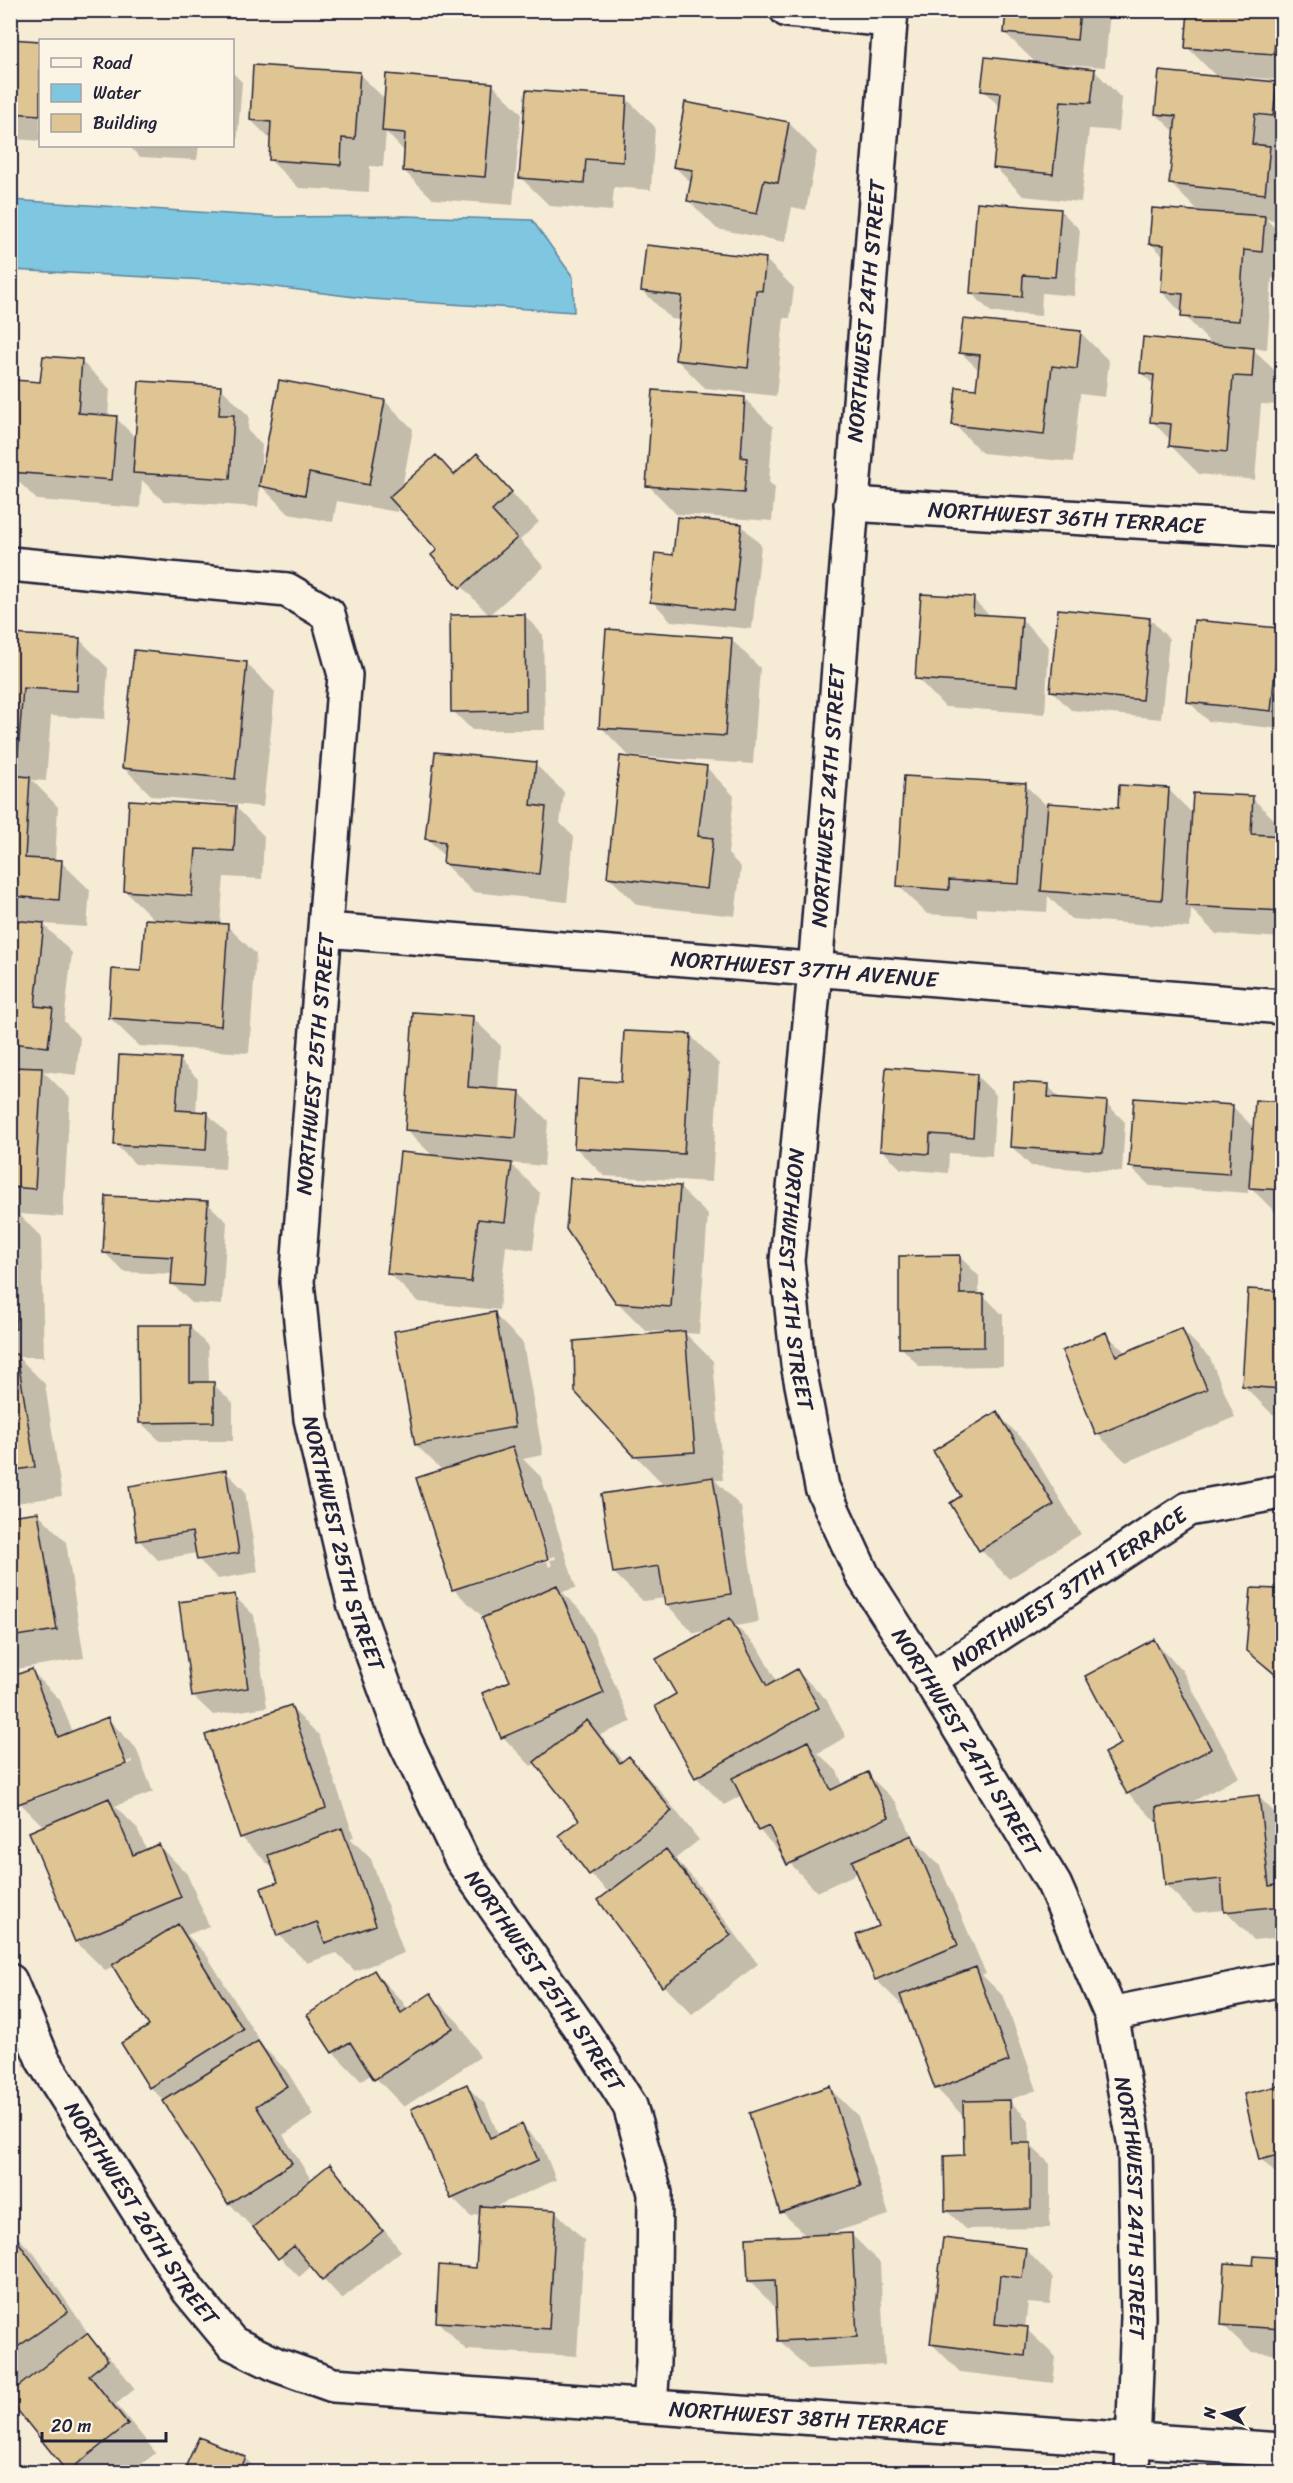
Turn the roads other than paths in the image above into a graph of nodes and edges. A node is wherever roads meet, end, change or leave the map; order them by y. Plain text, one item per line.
1 (787, 10) edge
2 (891, 15) edge
3 (851, 504) junction
4 (1282, 530) edge
5 (10, 564) edge
6 (326, 930) junction
7 (815, 971) junction
8 (1282, 1007) edge
9 (1282, 1492) edge
10 (930, 1680) junction
11 (1282, 1979) edge
12 (10, 1981) edge
13 (1112, 2014) junction
14 (333, 2385) joint
15 (650, 2405) junction
16 (1133, 2440) junction
17 (1282, 2450) edge
18 (1132, 2472) edge

1 - 2 street
2 - 3 street, NORTHWEST 24TH STREET
3 - 4 street, NORTHWEST 36TH TERRACE
3 - 7 street, NORTHWEST 24TH STREET
5 - 6 street, NORTHWEST 25TH STREET
6 - 7 street, NORTHWEST 37TH AVENUE
6 - 15 street, NORTHWEST 25TH STREET
7 - 8 street, NORTHWEST 37TH AVENUE
7 - 10 street, NORTHWEST 24TH STREET
9 - 10 street, NORTHWEST 37TH TERRACE
10 - 13 street, NORTHWEST 24TH STREET
11 - 13 street
12 - 14 street, NORTHWEST 26TH STREET
13 - 16 street, NORTHWEST 24TH STREET
14 - 15 street, NORTHWEST 38TH TERRACE
15 - 16 street, NORTHWEST 38TH TERRACE
16 - 17 street, NORTHWEST 38TH TERRACE
16 - 18 street, NORTHWEST 24TH STREET

